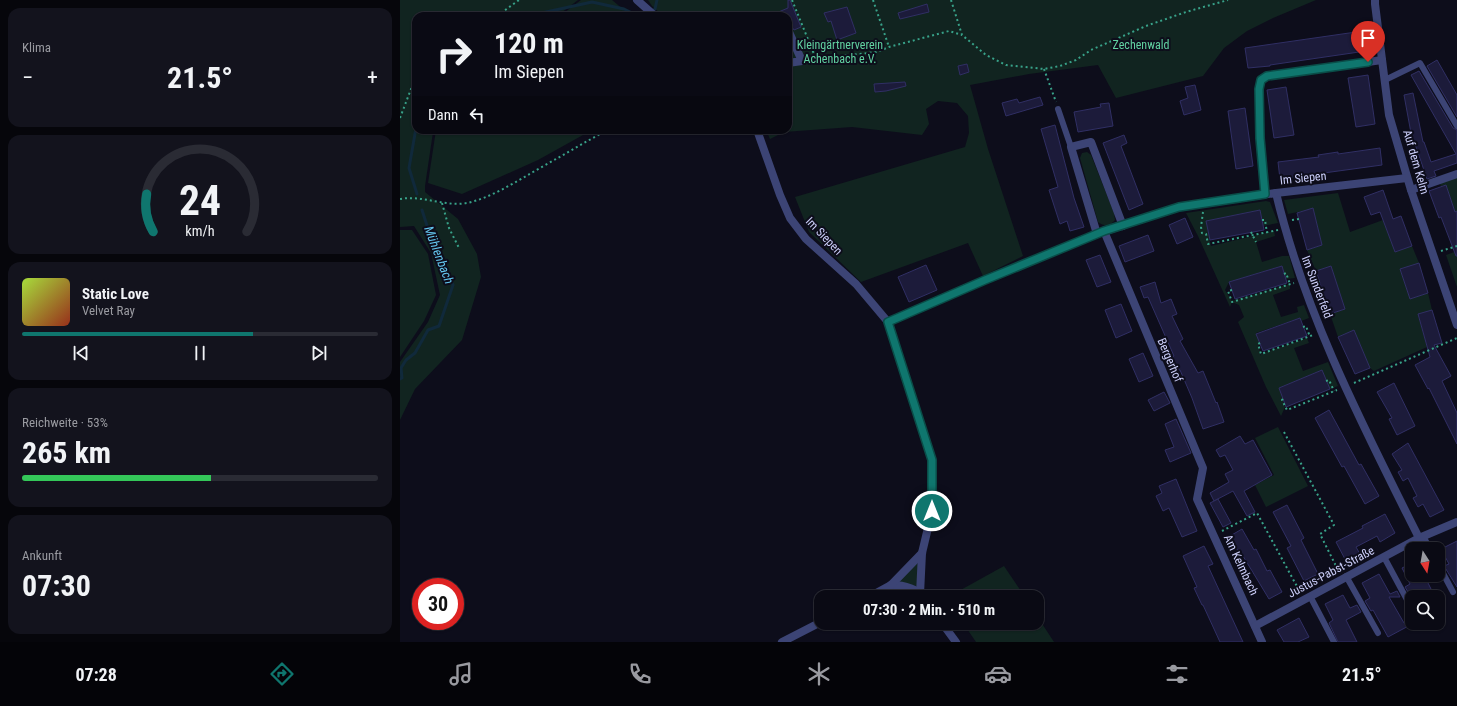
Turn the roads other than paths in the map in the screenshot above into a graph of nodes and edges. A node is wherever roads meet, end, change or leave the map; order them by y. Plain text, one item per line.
1 (637, 0) edge
2 (1375, 0) edge
3 (650, 12) edge
4 (792, 39) edge
5 (1382, 60) junction
6 (792, 62) edge
7 (1385, 80) junction
8 (1058, 109) road end
9 (1457, 126) edge
10 (758, 134) edge
11 (1071, 147) junction
12 (1457, 174) edge
13 (1407, 178) junction
14 (1411, 190) junction
15 (1276, 193) junction
16 (1265, 194) junction
17 (1123, 226) junction
18 (1101, 233) junction
19 (888, 322) junction
20 (1457, 326) edge
21 (1197, 499) joint
22 (1457, 522) edge
23 (1421, 537) junction
24 (1425, 542) edge
25 (922, 553) junction
26 (1384, 557) junction
27 (1445, 577) edge
28 (1344, 578) junction
29 (891, 585) junction
30 (882, 590) edge
31 (911, 590) edge
32 (922, 590) edge
33 (1453, 592) dead end
34 (1405, 596) edge
35 (1307, 598) junction
36 (814, 626) edge
37 (1255, 626) junction
38 (947, 630) edge
39 (1378, 634) dead end
40 (782, 642) edge
41 (956, 642) edge
42 (1262, 642) edge
43 (1334, 642) edge

1 - 3 street
2 - 5 street, Auf dem Kelm
4 - 6 street
5 - 7 street, Auf dem Kelm
5 - 16 street
7 - 9 lane
7 - 13 street, Auf dem Kelm
8 - 11 lane
10 - 19 street, Im Siepen
11 - 17 street
11 - 18 street, Bergerhof
12 - 14 street
13 - 14 street, Auf dem Kelm
13 - 15 street, Im Siepen
14 - 20 street, Auf dem Kelm
15 - 16 street, Im Siepen
15 - 23 street, Im Sunderfeld
16 - 17 street, Im Siepen
17 - 18 street, Im Siepen
18 - 19 street, Im Siepen
18 - 21 street, Bergerhof
19 - 25 street, Im Siepen
21 - 37 street, Am Kelmbach
22 - 23 street, Justus-Pabst-Straße
23 - 24 lane
23 - 26 street, Justus-Pabst-Straße
25 - 29 street
25 - 32 street, Im Siepen
26 - 28 street, Justus-Pabst-Straße
26 - 34 lane
27 - 33 lane
28 - 35 street, Justus-Pabst-Straße
28 - 39 lane
29 - 30 street
29 - 31 street, Im Siepen
35 - 37 street, Justus-Pabst-Straße
35 - 43 lane
36 - 40 street
37 - 42 street, Am Kelmbach
38 - 41 street

